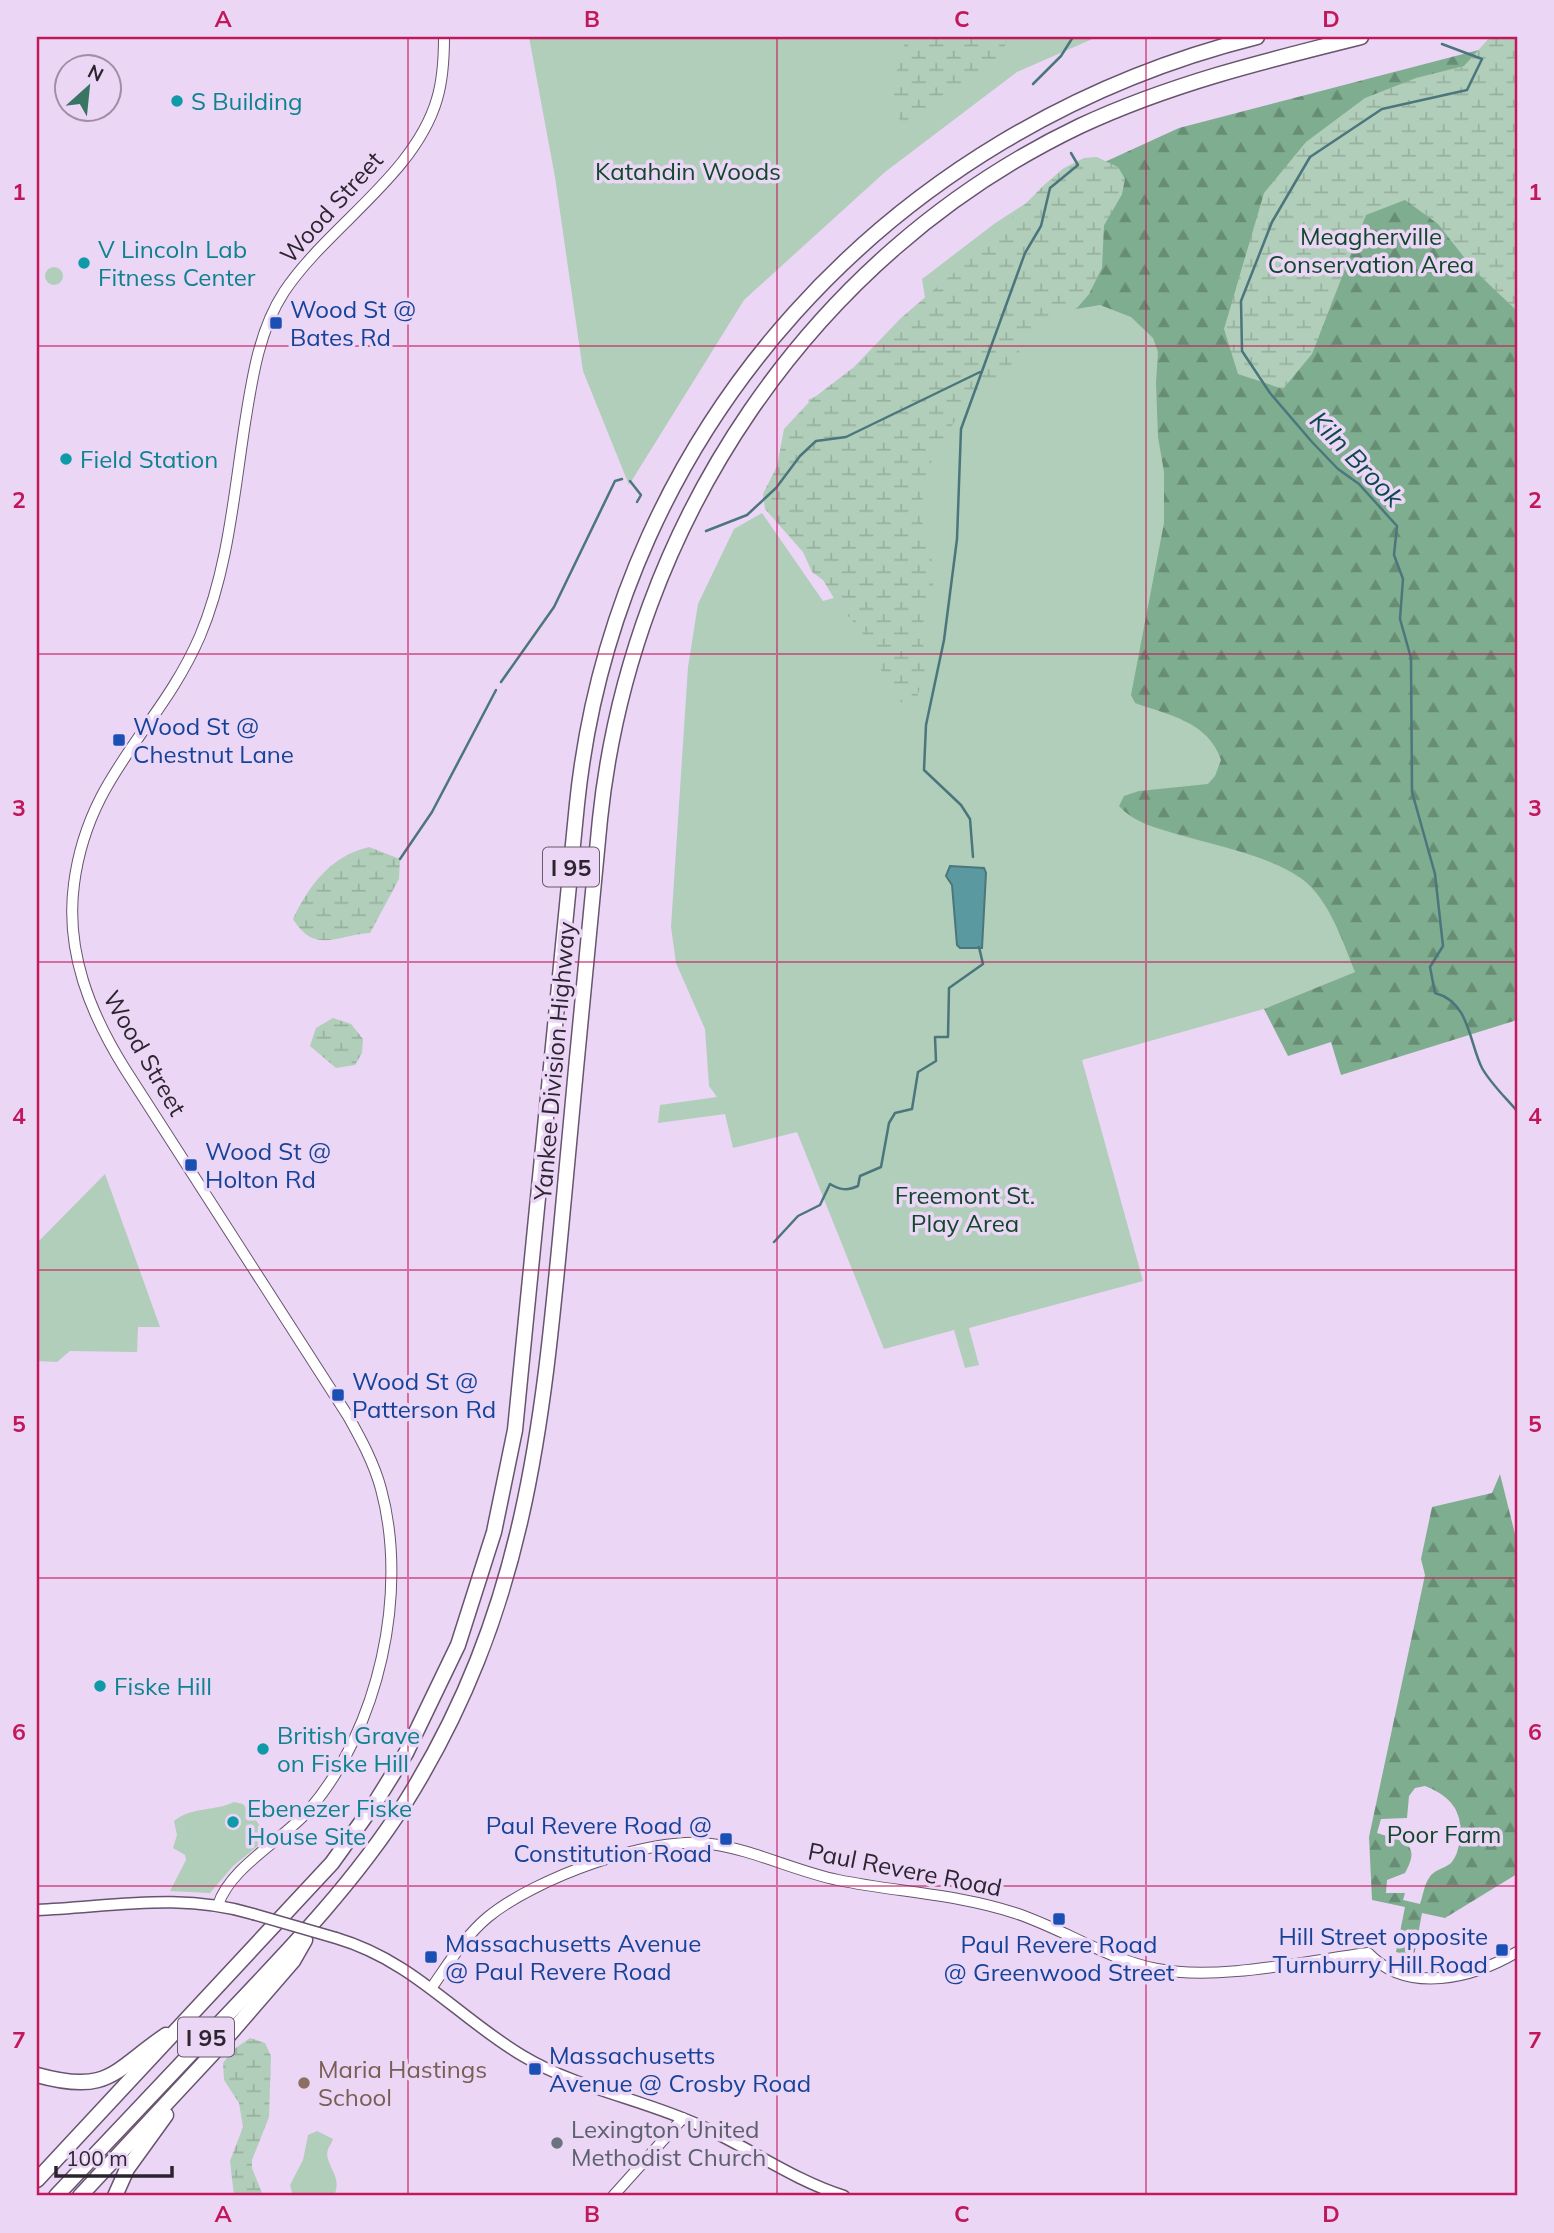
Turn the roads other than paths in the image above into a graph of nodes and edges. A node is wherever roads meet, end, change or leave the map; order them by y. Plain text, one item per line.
1 (444, 37) edge
2 (1257, 37) edge
3 (1361, 37) edge
4 (218, 1905) junction
5 (37, 1910) edge
6 (320, 1915) junction
7 (1517, 1952) edge
8 (432, 1987) junction
9 (188, 2021) junction
10 (195, 2073) junction
11 (37, 2075) edge
12 (683, 2118) junction
13 (37, 2180) edge
14 (56, 2196) edge
15 (80, 2196) edge
16 (115, 2196) edge
17 (613, 2196) edge
18 (844, 2196) edge

1 - 4 street, Wood Street
2 - 9 highway, Yankee Division Highway / I 95
3 - 6 highway, Yankee Division Highway / I 95
4 - 5 main road
4 - 8 main road, bridge
6 - 10 highway
6 - 14 highway, Yankee Division Highway / I 95
7 - 8 street, Paul Revere Road
8 - 12 main road
9 - 11 highway
9 - 13 highway, Yankee Division Highway / I 95
10 - 15 highway
10 - 16 highway
12 - 17 street
12 - 18 main road

